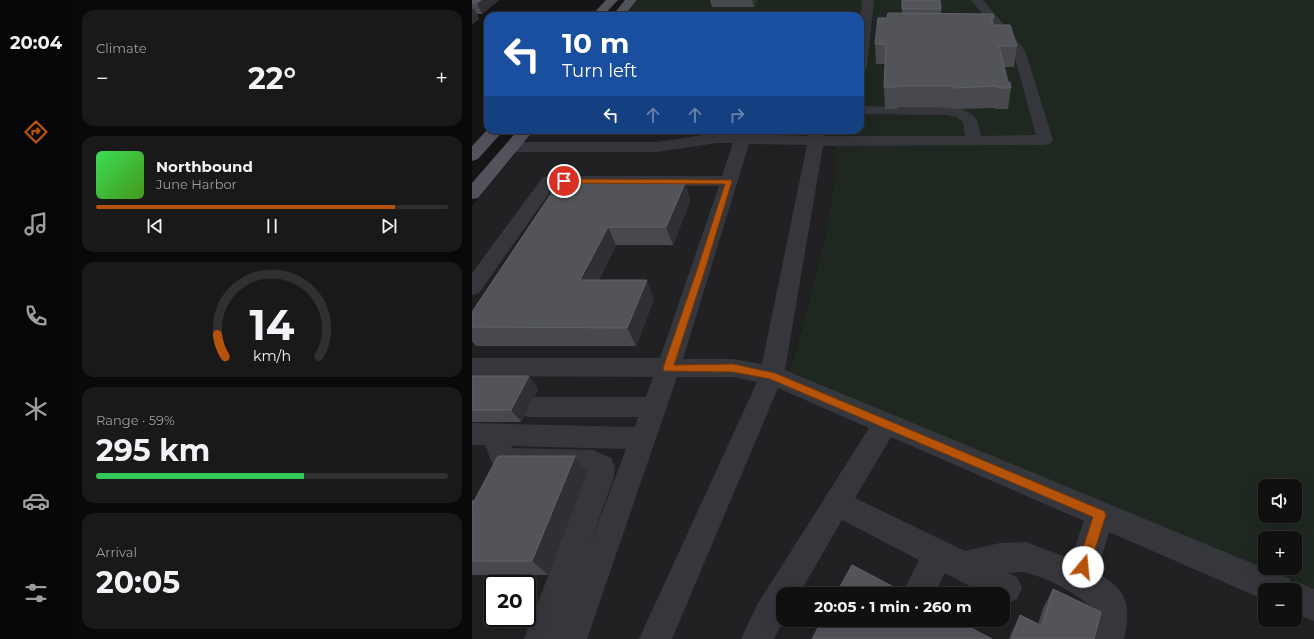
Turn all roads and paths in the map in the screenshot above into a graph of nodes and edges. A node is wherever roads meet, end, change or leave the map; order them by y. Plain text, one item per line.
1 (612, 0) edge
2 (631, 0) edge
3 (868, 0) edge
4 (977, 0) edge
5 (682, 11) edge
6 (601, 12) edge
7 (621, 12) edge
8 (800, 12) edge
9 (864, 21) edge
10 (864, 110) edge
11 (492, 134) edge
12 (510, 134) edge
13 (523, 134) edge
14 (698, 134) edge
15 (816, 135) edge
16 (717, 138) junction
17 (743, 138) junction
18 (974, 140) junction
19 (512, 147) junction
20 (472, 156) edge
21 (729, 181) junction
22 (472, 194) edge
23 (472, 288) edge
24 (472, 367) edge
25 (668, 368) junction
26 (772, 375) junction
27 (529, 406) dead end
28 (655, 407) junction
29 (885, 424) junction
30 (479, 437) edge
31 (643, 438) junction
32 (837, 503) junction
33 (1100, 515) junction
34 (951, 560) junction
35 (1079, 580) junction
36 (1262, 583) edge
37 (925, 587) edge
38 (1004, 587) edge
39 (1302, 600) edge
40 (1314, 605) edge
41 (540, 639) edge
42 (571, 639) edge
43 (655, 639) edge
44 (756, 639) edge
45 (1108, 639) edge

1 - 6 main road
2 - 7 main road
3 - 9 lane
4 - 18 lane
5 - 8 lane
10 - 18 lane
11 - 20 main road
12 - 19 main road
13 - 19 main road
14 - 16 lane
15 - 17 lane
15 - 18 lane
15 - 26 lane
16 - 17 lane
16 - 19 lane
17 - 21 lane
19 - 22 main road
21 - 23 lane
21 - 25 lane
24 - 25 lane
25 - 26 lane
25 - 28 lane
26 - 29 lane
26 - 43 lane
27 - 28 lane
28 - 31 lane
29 - 32 lane
29 - 33 lane
30 - 31 lane
30 - 41 lane
31 - 42 lane
32 - 34 lane
32 - 44 lane
33 - 35 lane
33 - 36 lane
34 - 35 lane
34 - 37 lane
34 - 38 lane
35 - 45 lane
39 - 40 lane

